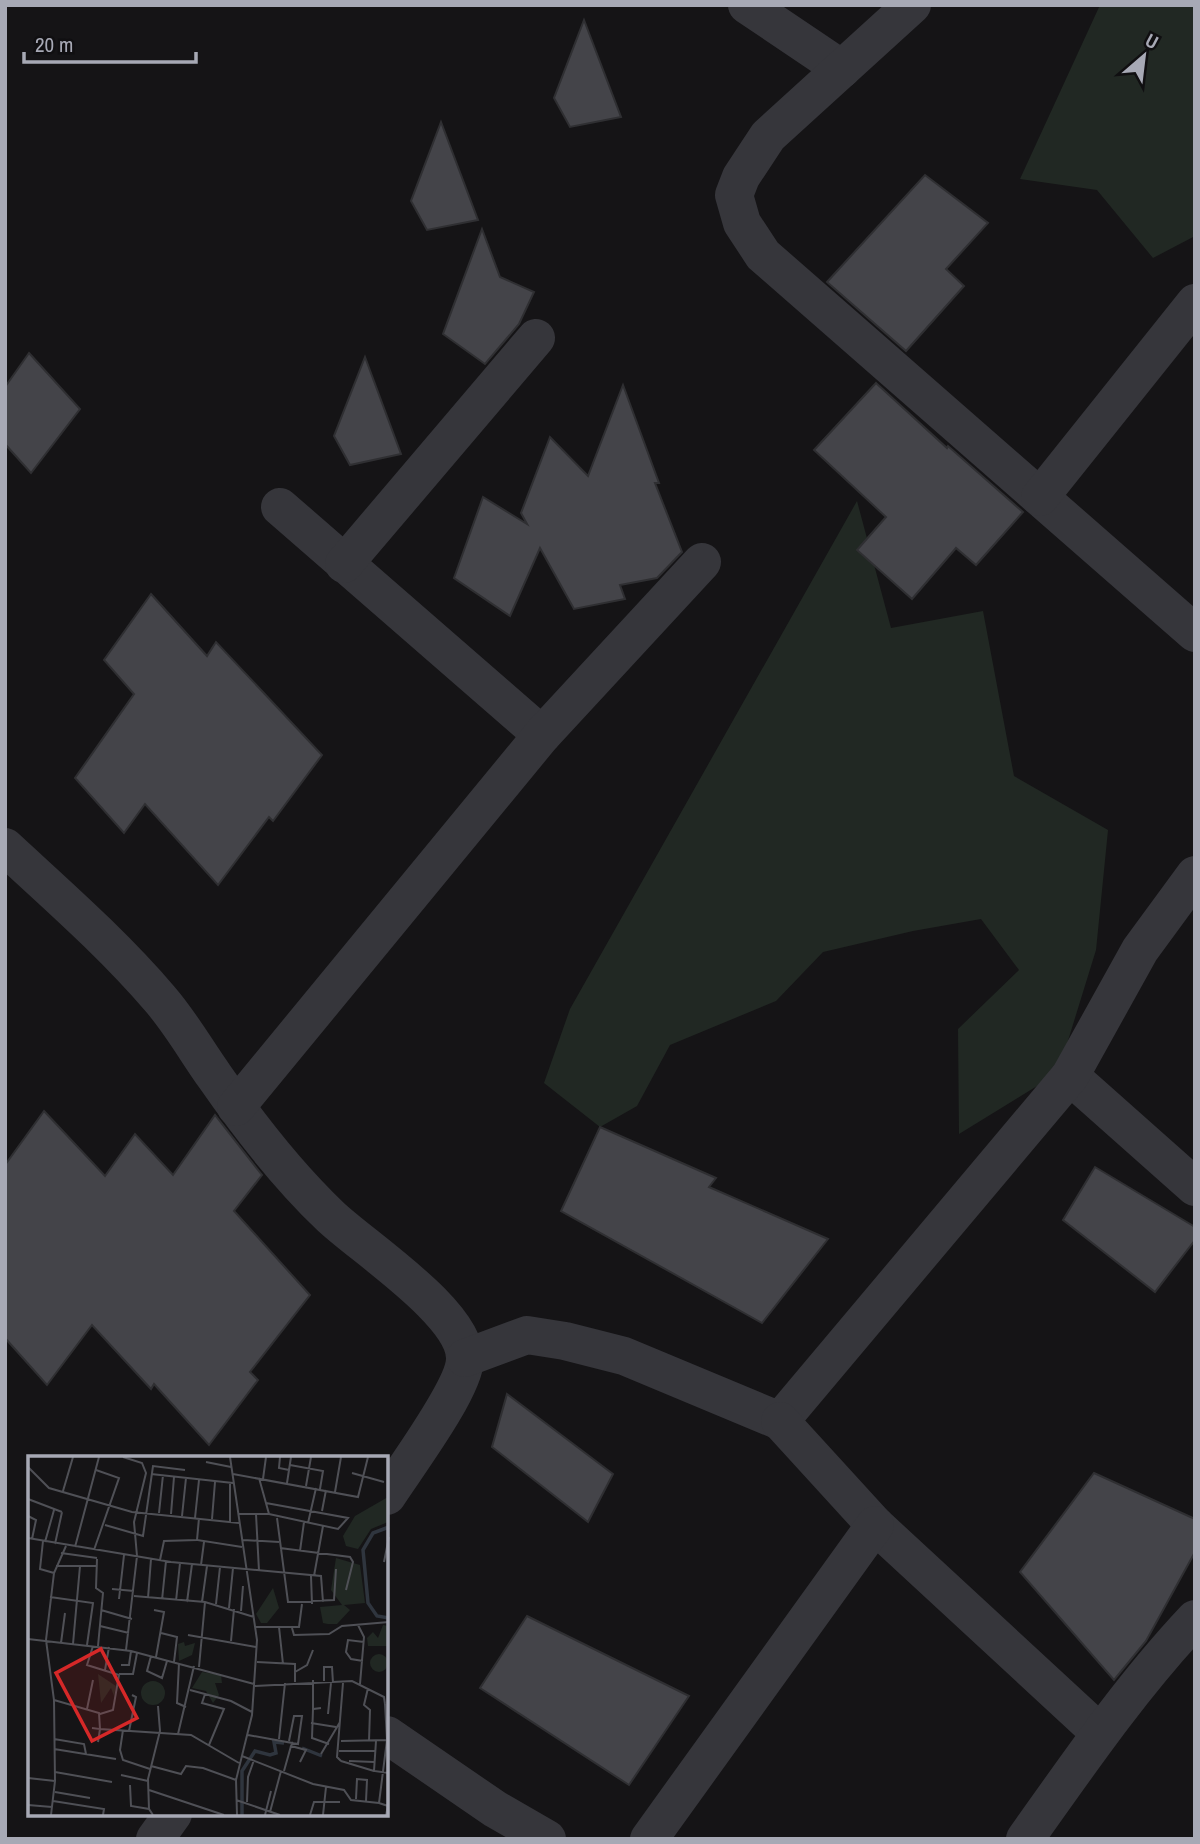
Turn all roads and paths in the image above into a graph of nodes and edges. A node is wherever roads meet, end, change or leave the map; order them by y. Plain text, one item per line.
1 (747, 5) edge
2 (912, 5) edge
3 (842, 69) junction
4 (1195, 303) edge
5 (536, 338) dead end
6 (1040, 497) junction
7 (280, 507) dead end
8 (702, 562) dead end
9 (344, 564) junction
10 (1195, 633) edge
11 (542, 735) junction
12 (5, 847) edge
13 (1195, 875) edge
14 (1070, 1076) junction
15 (236, 1107) junction
16 (1195, 1187) edge
17 (466, 1358) junction
18 (780, 1421) junction
19 (388, 1494) edge
20 (875, 1525) junction
21 (1195, 1619) edge
22 (1100, 1733) junction
23 (388, 1736) edge
24 (172, 1816) edge
25 (155, 1839) edge
26 (547, 1839) edge
27 (649, 1839) edge
28 (1025, 1839) edge

1 - 3 street
2 - 3 street
3 - 6 street
4 - 6 street
5 - 9 street
6 - 10 street
7 - 9 street
8 - 11 street
9 - 11 street
11 - 15 street
12 - 15 street
13 - 14 street
14 - 16 street
14 - 18 street
15 - 17 street
17 - 18 street
17 - 19 street
18 - 20 street
20 - 22 street
20 - 27 street
21 - 22 street
22 - 28 street
23 - 26 street
24 - 25 street

